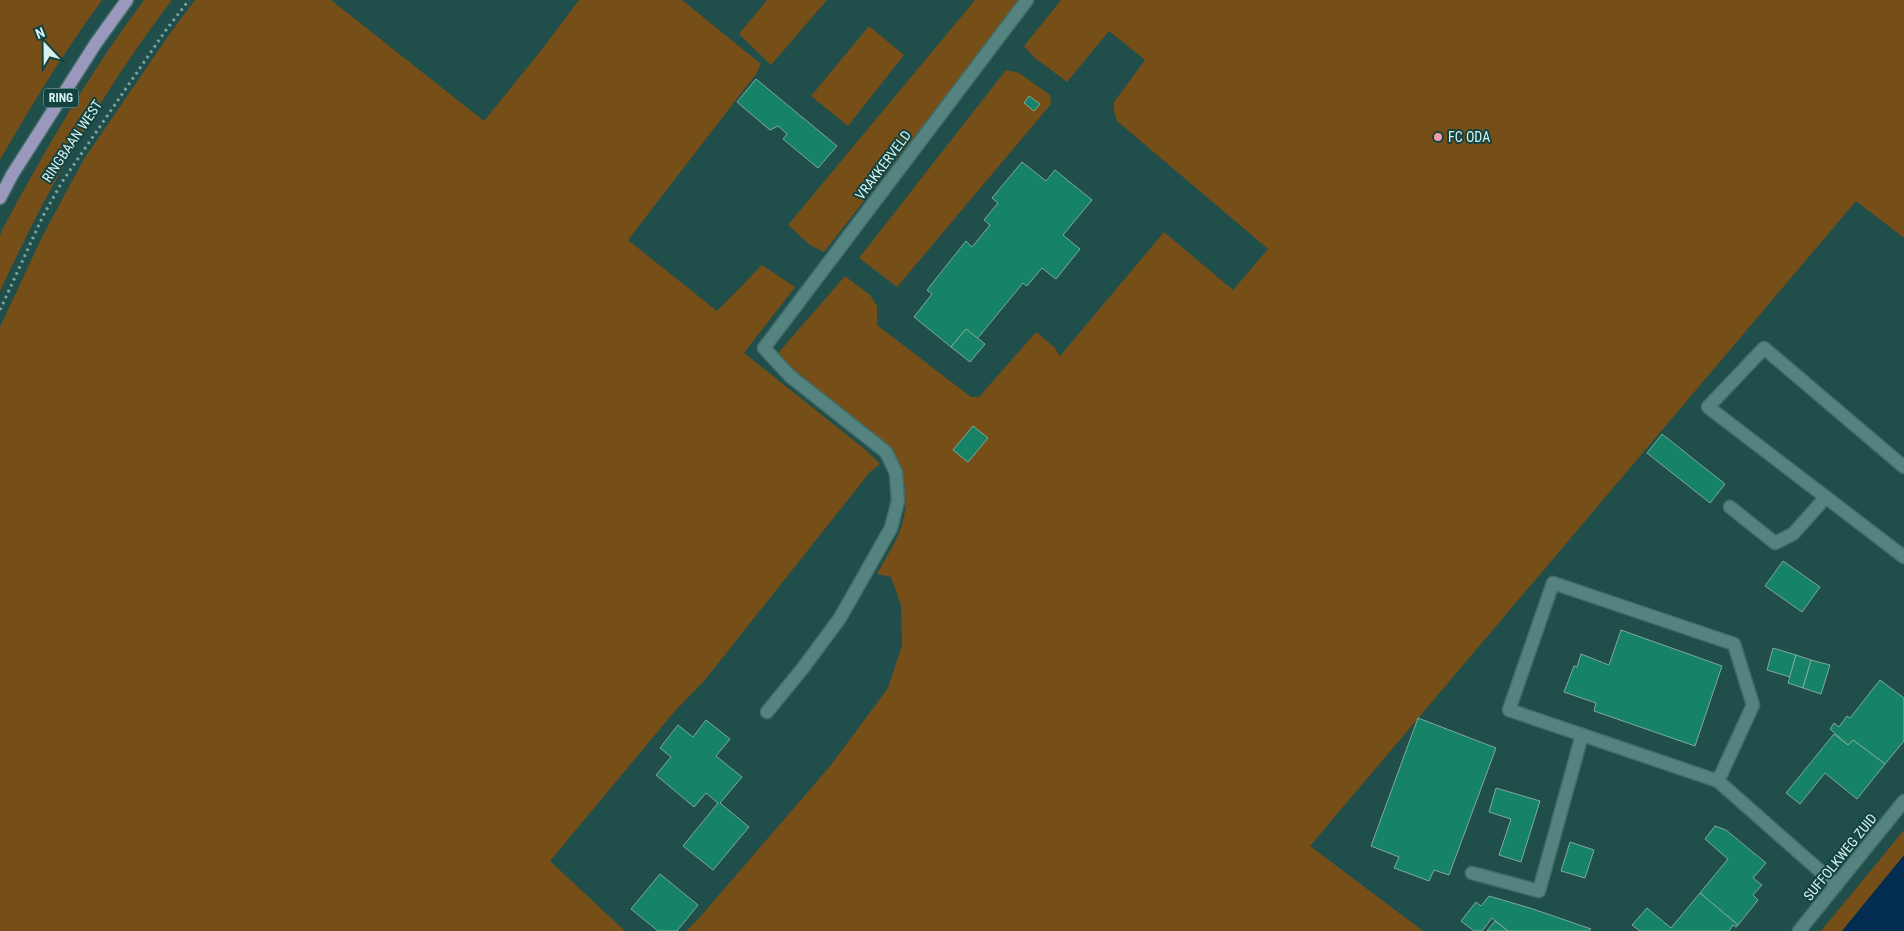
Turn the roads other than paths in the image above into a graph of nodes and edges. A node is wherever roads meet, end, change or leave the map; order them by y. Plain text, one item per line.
1 (127, 0) edge
2 (1027, 0) edge
3 (0, 198) edge
4 (1904, 466) edge
5 (1826, 497) junction
6 (1730, 508) dead end
7 (1904, 557) edge
8 (767, 712) dead end
9 (1582, 735) junction
10 (1718, 781) junction
11 (1904, 801) edge
12 (1472, 873) dead end
13 (1836, 885) junction
14 (1799, 931) edge

1 - 3 main road, RING
2 - 8 street, VRAKKERVELD
4 - 5 street
5 - 6 street
5 - 7 street
9 - 10 street
9 - 10 street
9 - 12 street
10 - 13 street
11 - 13 street, SUFFOLKWEG ZUID
13 - 14 street, SUFFOLKWEG ZUID

